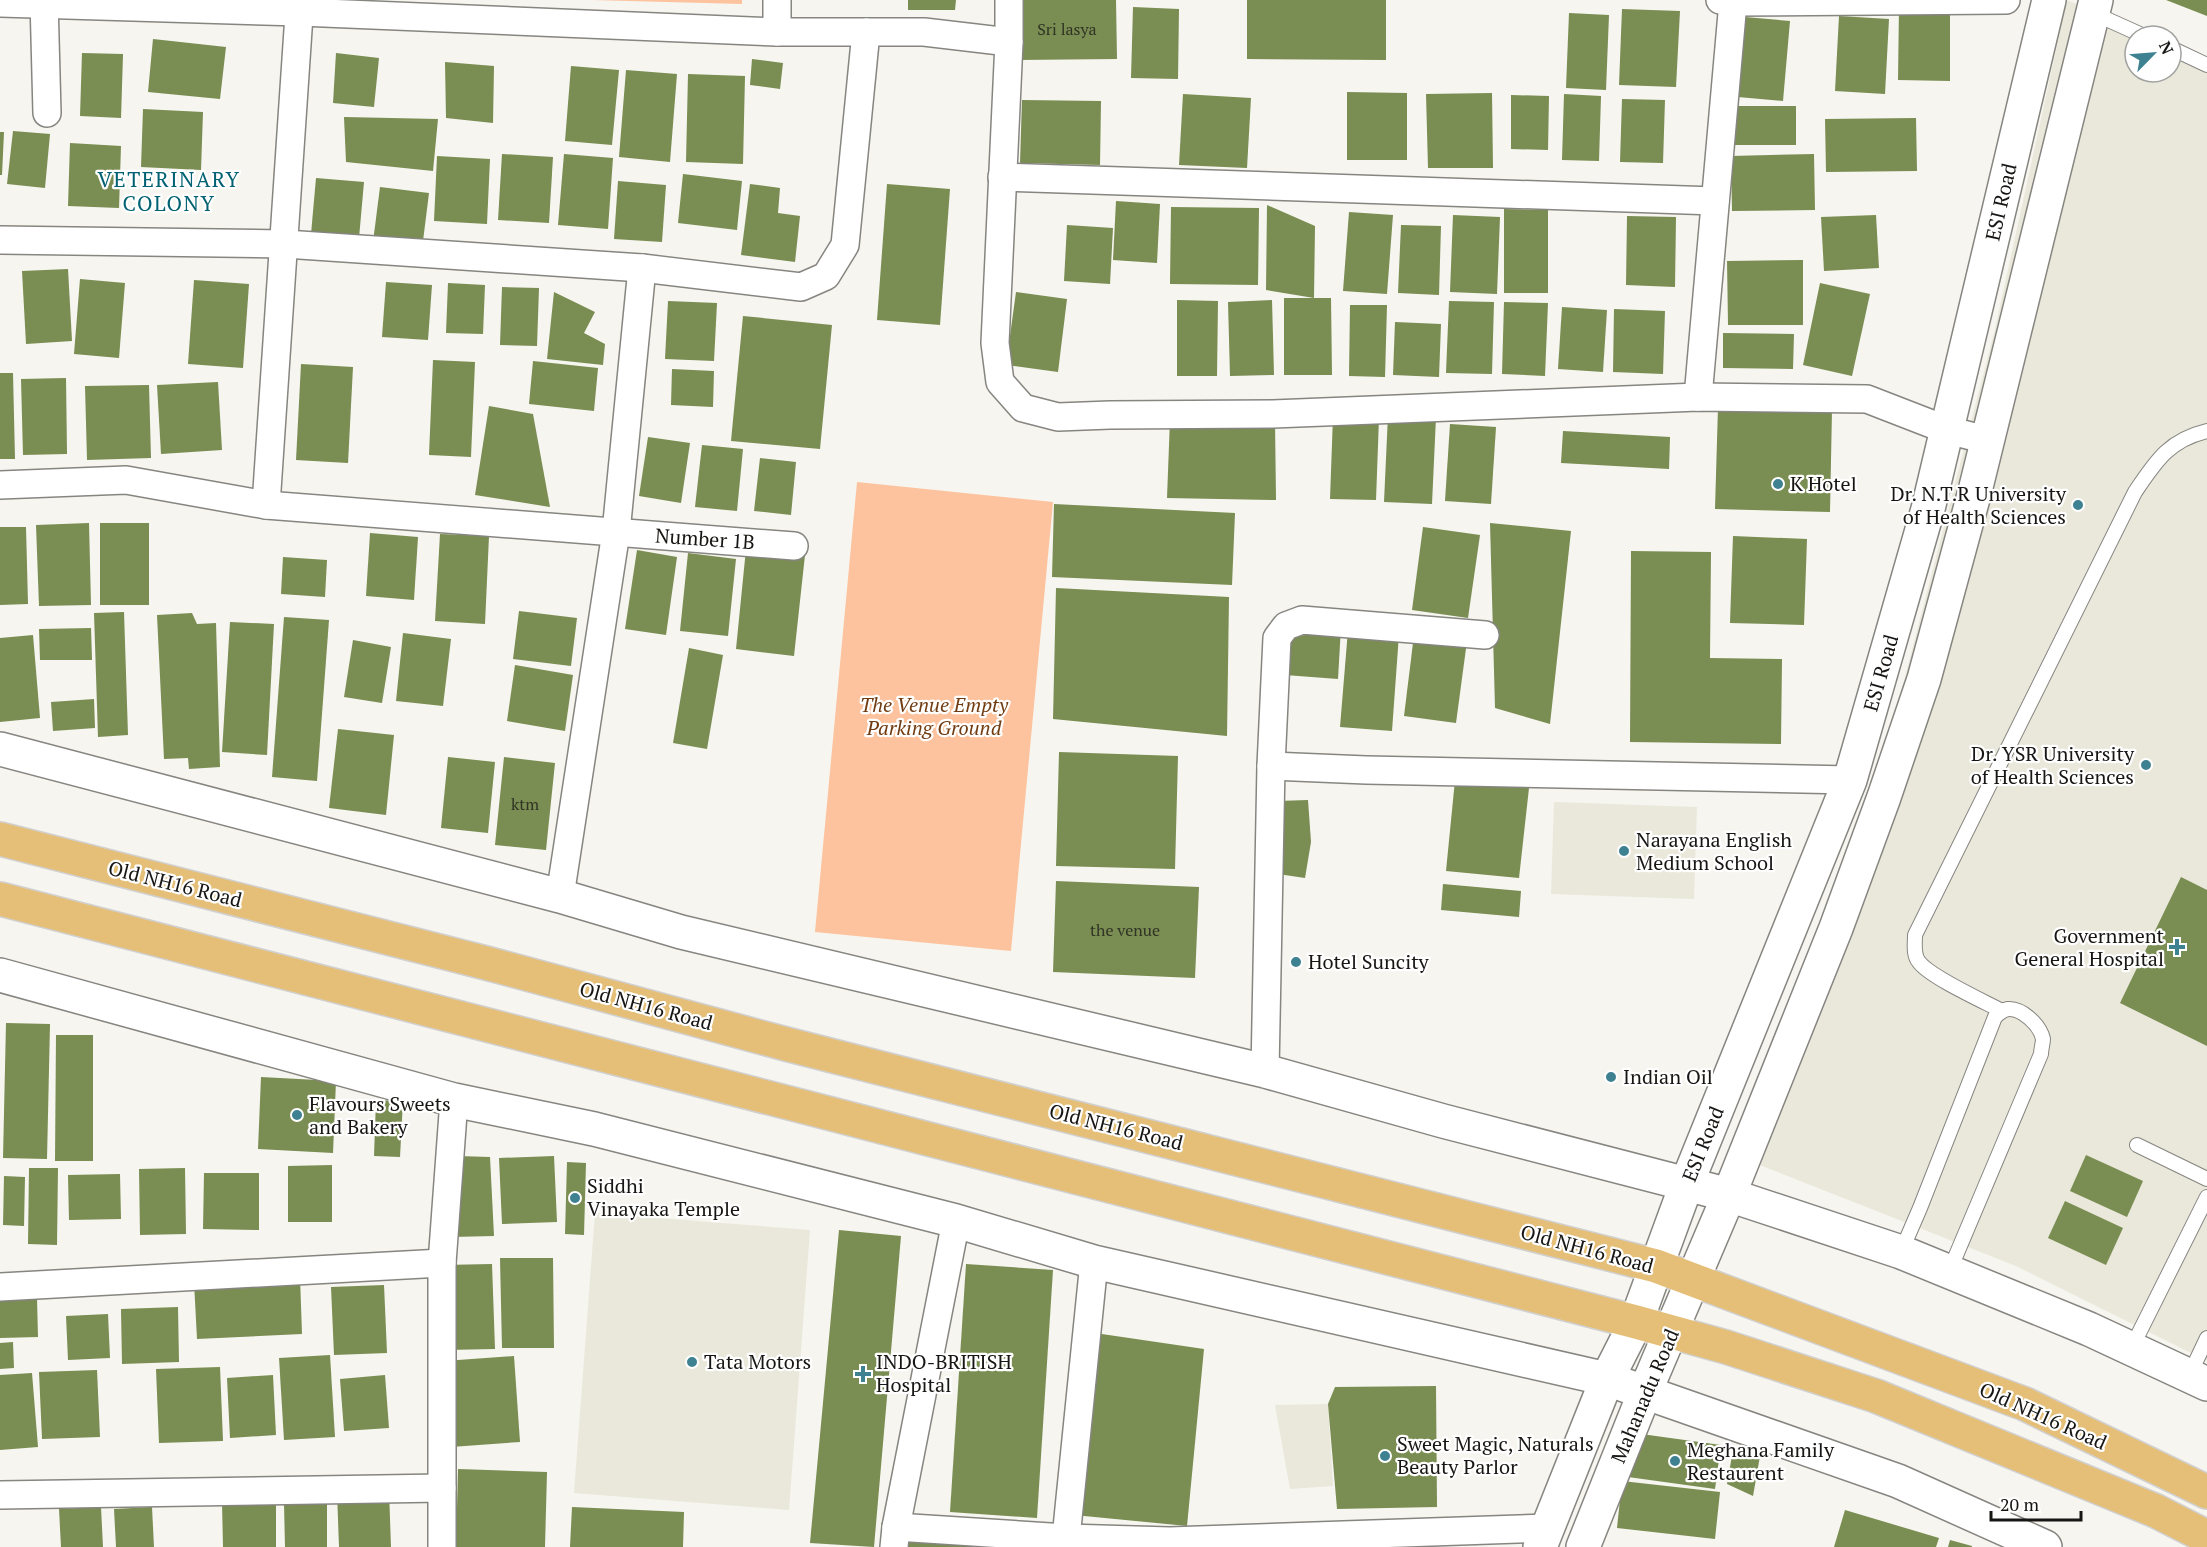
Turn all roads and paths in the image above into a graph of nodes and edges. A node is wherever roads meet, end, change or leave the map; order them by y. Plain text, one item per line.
1 (777, 0) edge
2 (1009, 0) edge
3 (2006, 0) edge
4 (2049, 0) edge
5 (1727, 1) edge
6 (44, 2) edge
7 (0, 3) edge
8 (300, 6) edge
9 (2094, 7) edge
10 (2123, 24) edge
11 (777, 32) junction
12 (866, 32) junction
13 (1009, 42) junction
14 (2183, 54) edge
15 (2207, 65) edge
16 (47, 113) dead end
17 (1002, 177) junction
18 (1715, 201) junction
19 (0, 240) edge
20 (285, 244) junction
21 (642, 268) junction
22 (1698, 397) junction
23 (1947, 430) junction
24 (2207, 431) edge
25 (1987, 440) junction
26 (0, 484) edge
27 (266, 505) junction
28 (616, 532) junction
29 (794, 546) dead end
30 (1485, 635) dead end
31 (0, 749) edge
32 (1271, 766) junction
33 (1850, 780) junction
34 (0, 838) edge
35 (560, 896) junction
36 (0, 899) edge
37 (0, 975) edge
38 (2002, 1011) junction
39 (1265, 1071) junction
40 (454, 1100) junction
41 (2137, 1145) dead end
42 (2207, 1179) edge
43 (1687, 1183) junction
44 (1729, 1195) junction
45 (2207, 1197) edge
46 (956, 1221) junction
47 (1900, 1252) junction
48 (1094, 1262) junction
49 (442, 1263) junction
50 (1656, 1266) junction
51 (1949, 1272) junction
52 (1694, 1280) junction
53 (0, 1287) edge
54 (1636, 1322) junction
55 (1671, 1332) junction
56 (2207, 1338) edge
57 (2131, 1349) junction
58 (1607, 1379) junction
59 (2198, 1380) edge
60 (1646, 1392) junction
61 (442, 1488) junction
62 (2207, 1492) edge
63 (0, 1495) edge
64 (895, 1537) edge
65 (2207, 1537) edge
66 (1066, 1538) junction
67 (1544, 1538) edge
68 (1170, 1544) edge
69 (442, 1547) edge
70 (1583, 1547) edge
71 (2045, 1547) edge

1 - 11 street
2 - 13 street
3 - 5 street
4 - 23 street, ESI Road
5 - 18 street
6 - 7 street
6 - 8 street
6 - 16 street
8 - 11 street
8 - 20 street
9 - 10 lane
9 - 25 street, ESI Road
11 - 12 street
12 - 13 street
12 - 21 street
13 - 17 street
14 - 15 lane
17 - 18 street
17 - 22 street
18 - 22 street
19 - 20 street
20 - 21 street
20 - 27 street
21 - 28 street
22 - 23 street
23 - 25 street
23 - 33 street, ESI Road
24 - 38 lane
25 - 44 street, ESI Road
26 - 27 street, Number 1B
27 - 28 street, Number 1B
28 - 29 street, Number 1B
28 - 35 street
30 - 32 street
31 - 35 street
32 - 33 street
32 - 39 street
33 - 43 street, ESI Road
34 - 50 main road, Old NH16 Road
35 - 39 street
36 - 54 main road
37 - 40 street
38 - 47 lane
38 - 51 lane
39 - 43 street
40 - 46 street
40 - 49 street
41 - 42 lane
43 - 44 street
43 - 50 street, ESI Road
44 - 47 street
44 - 52 street, ESI Road
45 - 57 lane
46 - 48 street
46 - 64 street
47 - 51 street
48 - 58 street
48 - 66 street
49 - 53 street
49 - 61 street
50 - 52 main road, Old NH16 Road
50 - 54 street, ESI Road
51 - 57 street
52 - 55 street, Mahanadu Road
52 - 62 main road, Old NH16 Road
54 - 55 main road
54 - 58 street, Mahanadu Road
55 - 60 street, Mahanadu Road
55 - 65 main road
56 - 59 lane
57 - 59 street
58 - 60 street
58 - 67 street, Mahanadu Road
60 - 70 street, Mahanadu Road
60 - 71 street
61 - 63 street
61 - 69 street
64 - 66 street
66 - 68 street
67 - 68 street

